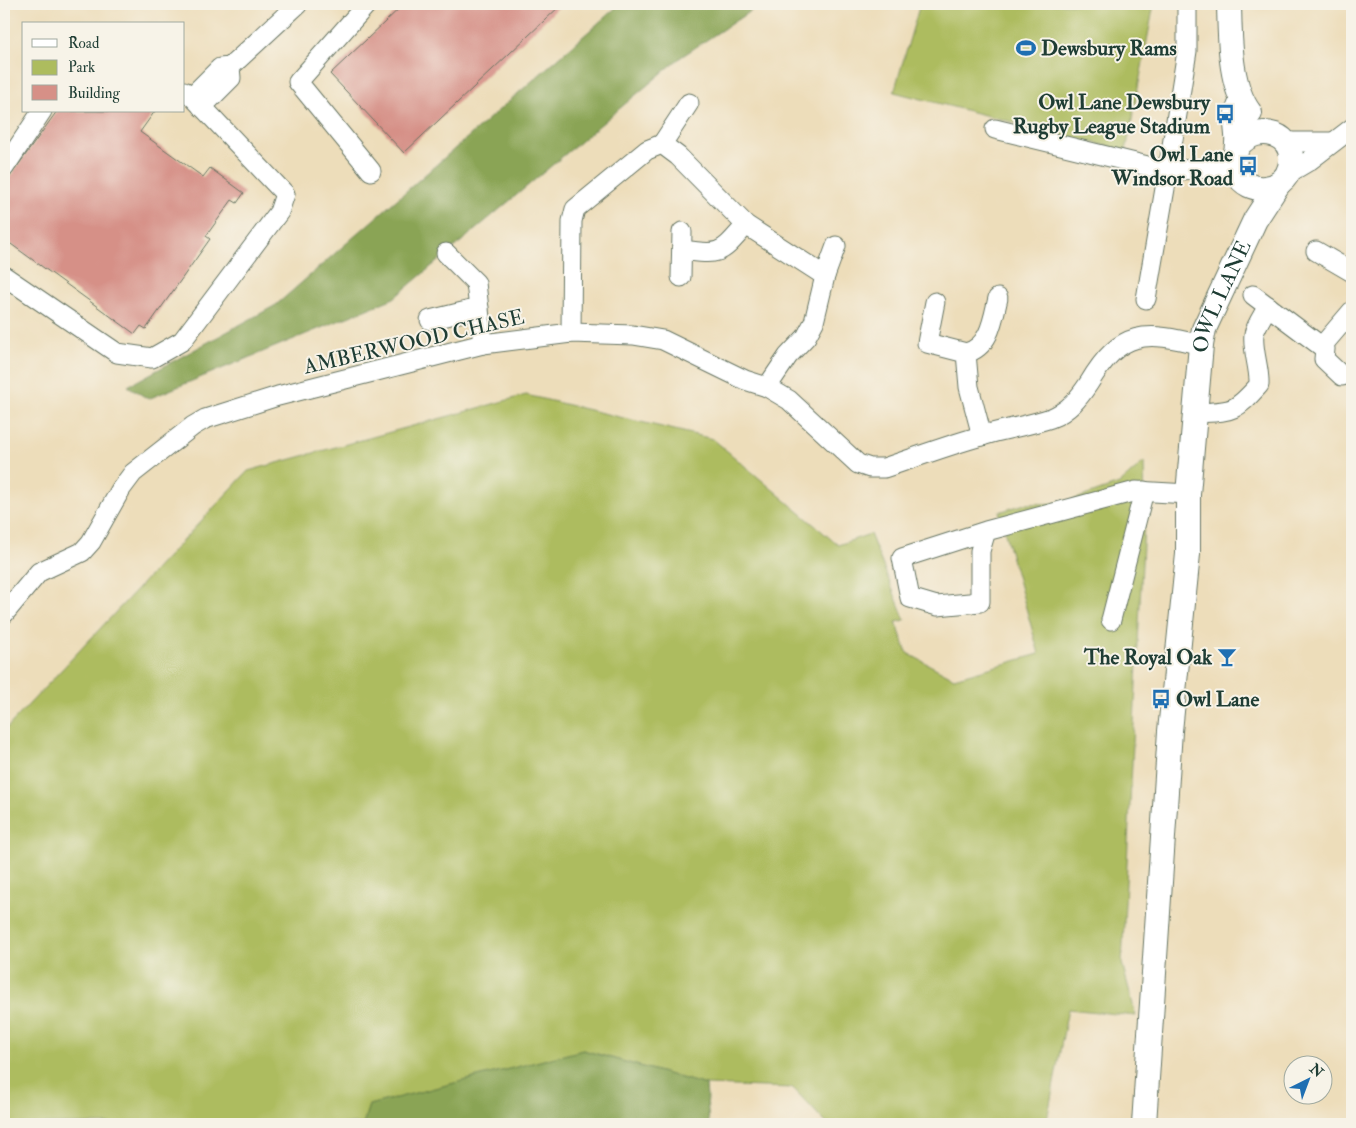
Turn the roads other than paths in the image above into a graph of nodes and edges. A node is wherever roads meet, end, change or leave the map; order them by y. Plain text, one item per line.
1 (298, 4) edge
2 (1187, 4) edge
3 (1229, 4) edge
4 (361, 6) edge
5 (192, 98) edge
6 (689, 102) dead end
7 (1241, 102) junction
8 (41, 112) edge
9 (1352, 128) edge
10 (995, 129) dead end
11 (1274, 137) junction
12 (1331, 142) junction
13 (662, 144) junction
14 (1236, 156) junction
15 (4, 168) edge
16 (371, 171) dead end
17 (1168, 171) junction
18 (1283, 179) junction
19 (1253, 187) junction
20 (1255, 220) junction
21 (746, 225) junction
22 (836, 246) dead end
23 (1316, 251) dead end
24 (446, 253) dead end
25 (1352, 272) edge
26 (4, 276) edge
27 (825, 276) junction
28 (681, 277) dead end
29 (998, 298) dead end
30 (1146, 299) dead end
31 (935, 302) dead end
32 (479, 308) junction
33 (1352, 311) edge
34 (430, 320) dead end
35 (571, 334) junction
36 (482, 344) junction
37 (1201, 344) junction
38 (1322, 346) junction
39 (966, 353) junction
40 (1342, 376) dead end
41 (766, 387) junction
42 (1196, 413) junction
43 (982, 436) junction
44 (1144, 491) junction
45 (1188, 494) junction
46 (986, 531) junction
47 (4, 614) edge
48 (1111, 620) dead end
49 (1144, 1124) edge

1 - 5 street
2 - 17 street
3 - 7 main road, OWL LANE
4 - 16 street
5 - 26 street
6 - 13 street
7 - 11 main road, OWL LANE
7 - 14 main road, OWL LANE
8 - 15 street
9 - 12 street
10 - 17 street
11 - 12 street
11 - 14 main road
11 - 18 main road, OWL LANE
12 - 18 street
13 - 21 street
13 - 35 street
14 - 17 street
14 - 19 main road
17 - 30 street
18 - 19 main road
18 - 20 main road, OWL LANE
19 - 20 main road, OWL LANE
20 - 37 main road, OWL LANE
21 - 27 street
21 - 28 street
22 - 27 street
23 - 25 street
24 - 32 street
27 - 41 street
29 - 39 street
31 - 39 street
32 - 34 street
32 - 36 street
33 - 38 street
35 - 36 street, AMBERWOOD CHASE
35 - 41 street, AMBERWOOD CHASE
36 - 47 street, AMBERWOOD CHASE
37 - 42 main road, OWL LANE
37 - 43 street, AMBERWOOD CHASE
38 - 40 street
38 - 42 street
39 - 43 street
41 - 43 street, AMBERWOOD CHASE
42 - 45 main road, OWL LANE
44 - 45 street
44 - 46 street
44 - 48 street
45 - 49 main road, OWL LANE
46 - 46 street

